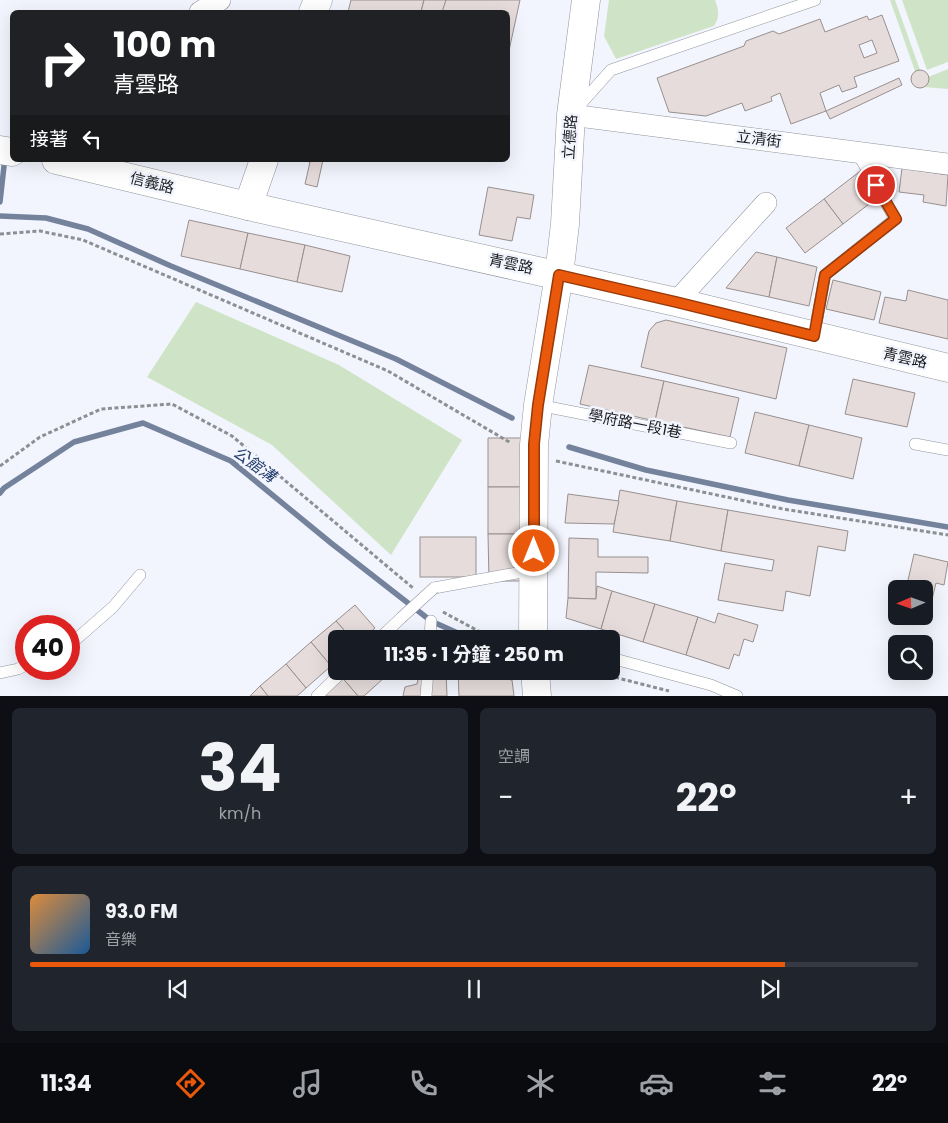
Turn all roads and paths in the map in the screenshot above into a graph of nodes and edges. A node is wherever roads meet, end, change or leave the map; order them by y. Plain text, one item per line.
1 (220, 0) edge
2 (586, 0) edge
3 (815, 0) edge
4 (203, 10) edge
5 (571, 115) junction
6 (10, 138) edge
7 (0, 149) edge
8 (857, 152) junction
9 (64, 162) edge
10 (263, 162) edge
11 (948, 164) edge
12 (766, 203) dead end
13 (248, 206) junction
14 (0, 234) edge
15 (559, 275) junction
16 (676, 302) junction
17 (814, 336) junction
18 (948, 368) edge
19 (538, 405) junction
20 (731, 443) dead end
21 (915, 444) dead end
22 (948, 450) edge
23 (534, 456) junction
24 (0, 466) edge
25 (948, 535) edge
26 (534, 570) junction
27 (140, 575) dead end
28 (420, 594) dead end
29 (435, 607) dead end
30 (431, 621) dead end
31 (388, 630) edge
32 (430, 630) edge
33 (477, 630) edge
34 (534, 630) edge
35 (80, 637) edge
36 (620, 660) edge
37 (15, 670) edge
38 (0, 673) edge
39 (620, 679) edge
40 (334, 680) edge
41 (427, 680) edge
42 (536, 680) edge
43 (677, 693) dead end
44 (317, 696) edge
45 (426, 696) edge
46 (537, 696) edge
47 (737, 696) edge

1 - 4 street
2 - 5 street, 立德路
3 - 5 lane
5 - 8 street, 立清街
5 - 15 street, 立德路
6 - 7 street
8 - 11 street, 立清街
8 - 17 lane
9 - 13 street, 信義路
10 - 13 street
12 - 16 street
13 - 15 street, 青雲路
14 - 23 path
15 - 16 street, 青雲路
15 - 19 street, 立德路
16 - 17 street, 青雲路
17 - 18 street, 青雲路
19 - 20 lane, 學府路一段1巷
19 - 23 street, 立德路
21 - 22 lane
23 - 25 path
23 - 26 street, 立德路
24 - 28 path
26 - 31 lane, bridge
26 - 34 street, 立德路
27 - 35 lane
29 - 33 path
30 - 32 lane
36 - 47 lane
37 - 38 lane
39 - 43 path
40 - 44 lane
41 - 45 lane
42 - 46 street

